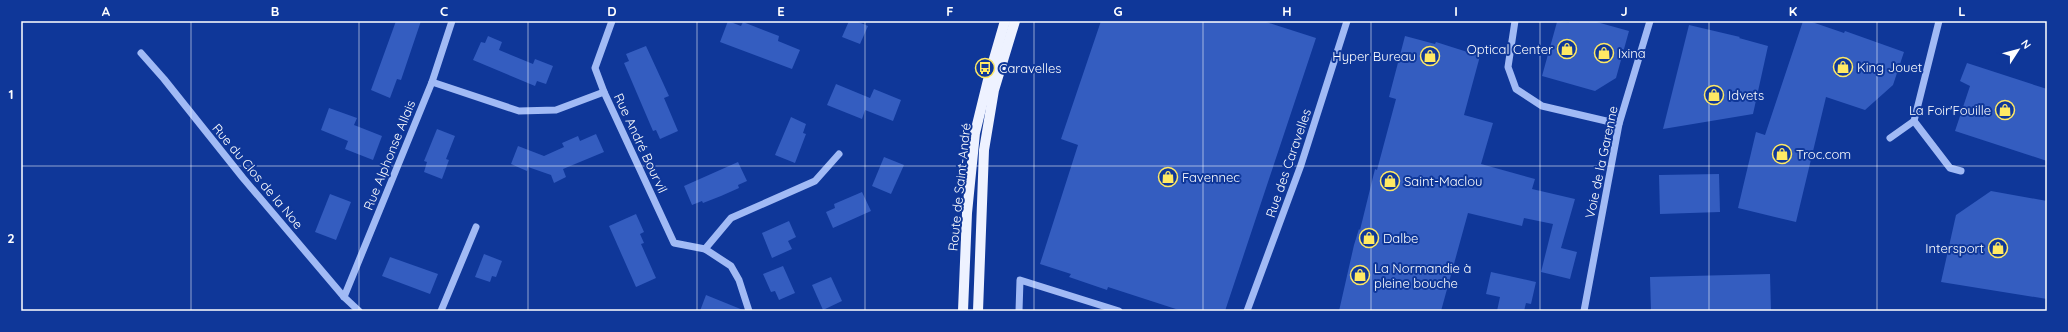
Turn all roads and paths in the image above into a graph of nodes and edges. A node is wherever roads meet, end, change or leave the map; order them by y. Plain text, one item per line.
1 (452, 21) edge
2 (612, 21) edge
3 (1005, 21) edge
4 (1015, 21) edge
5 (1347, 21) edge
6 (1515, 21) edge
7 (1650, 21) edge
8 (1939, 21) edge
9 (141, 54) dead end
10 (432, 82) junction
11 (604, 92) junction
12 (1914, 121) junction
13 (1619, 124) junction
14 (1890, 138) dead end
15 (838, 154) dead end
16 (1961, 171) dead end
17 (476, 227) dead end
18 (706, 249) junction
19 (344, 297) junction
20 (359, 311) edge
21 (441, 311) edge
22 (749, 311) edge
23 (963, 311) edge
24 (978, 311) edge
25 (1019, 311) edge
26 (1119, 311) edge
27 (1247, 311) edge
28 (1584, 311) edge

1 - 10 street, Rue Alphonse Allais
2 - 11 street, Rue André Bourvil
3 - 23 main road, Route de Saint-André
4 - 24 main road, Route de Saint-André
5 - 27 street, Rue des Caravelles
6 - 13 street
7 - 13 street, Voie de la Garenne
8 - 12 street
9 - 19 street, Rue du Clos de la Noe
10 - 11 street
10 - 19 street, Rue Alphonse Allais
11 - 18 street, Rue André Bourvil
12 - 14 street
12 - 16 street
13 - 28 street, Voie de la Garenne
15 - 18 street
17 - 21 street
18 - 22 street
19 - 20 street, Rue du Clos de la Noe
25 - 26 street

